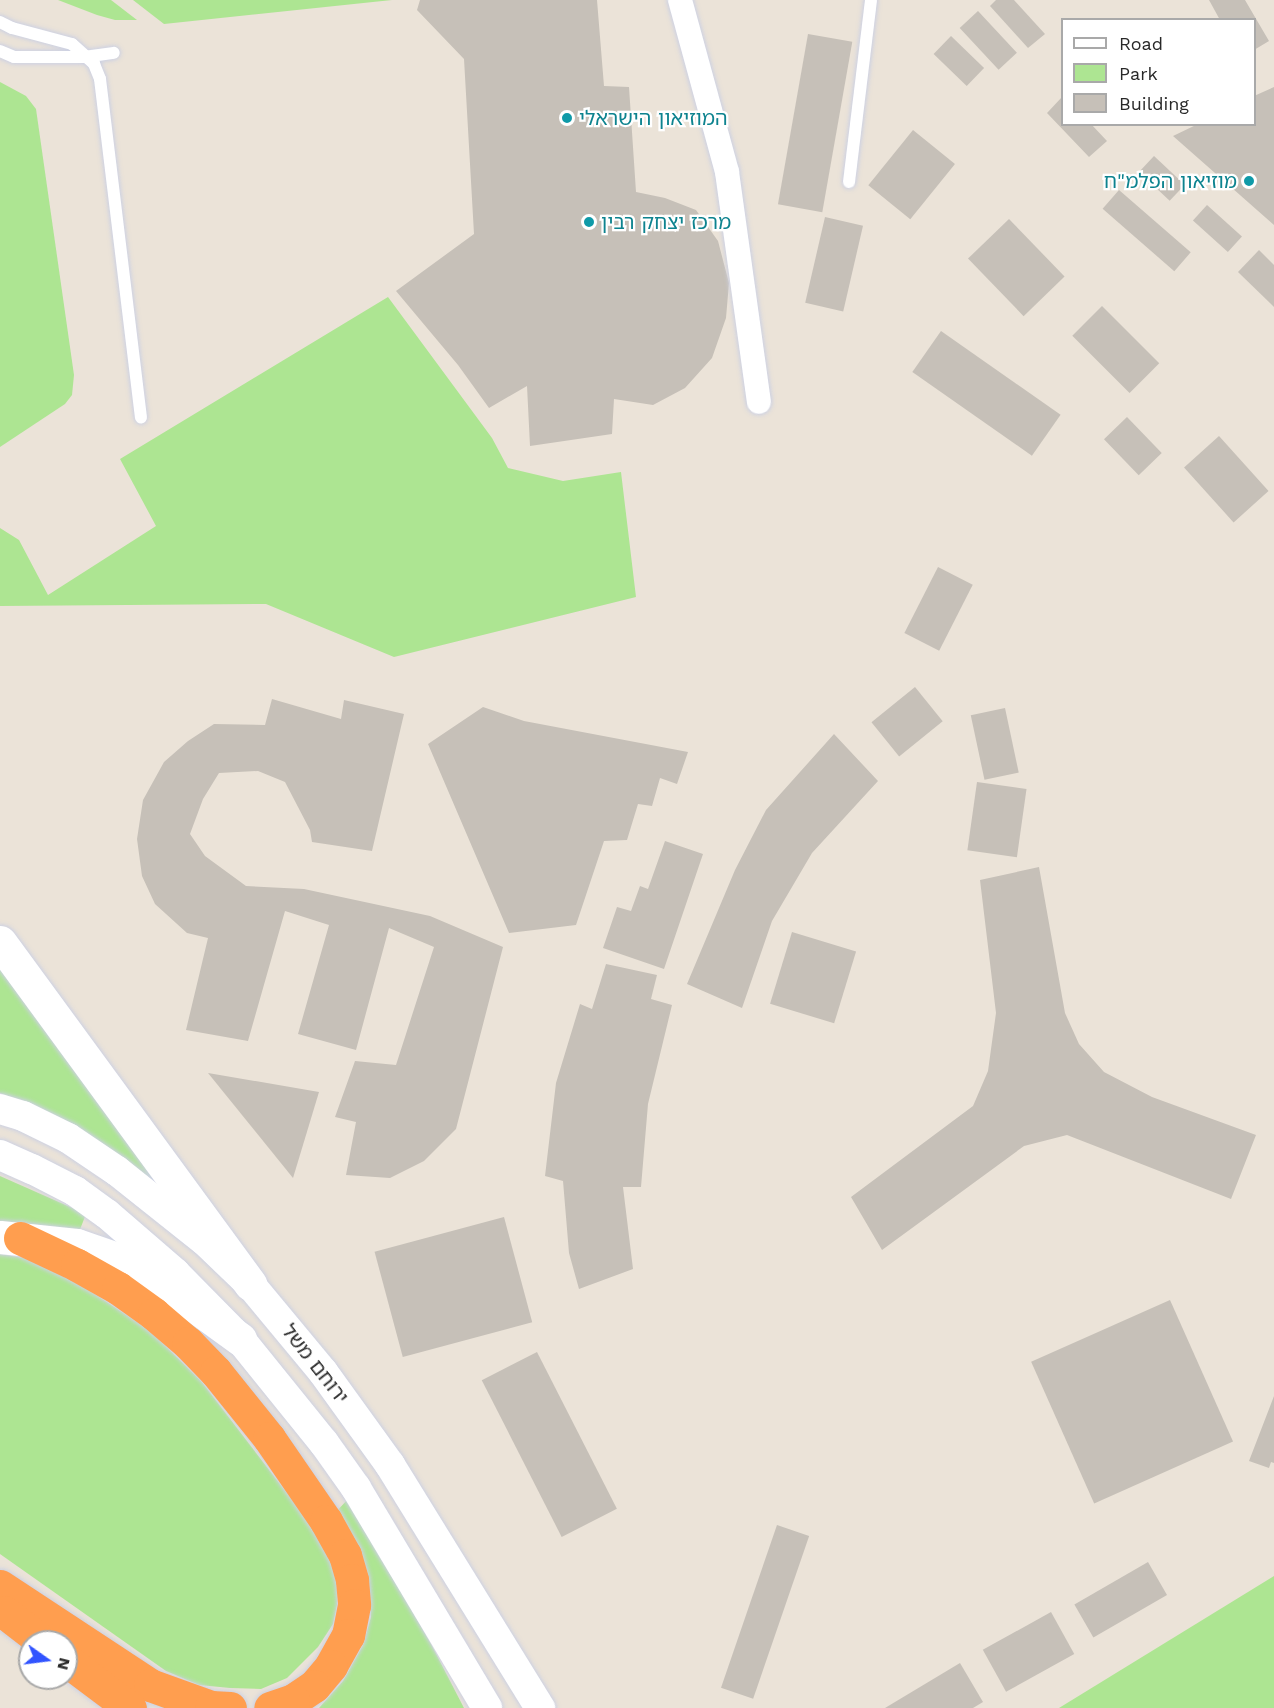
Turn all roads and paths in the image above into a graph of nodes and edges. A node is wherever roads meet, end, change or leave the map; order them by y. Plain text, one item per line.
1 (680, 0) edge
2 (871, 0) edge
3 (0, 22) edge
4 (0, 51) edge
5 (114, 53) dead end
6 (84, 57) junction
7 (849, 182) dead end
8 (759, 402) dead end
9 (141, 418) dead end
10 (0, 942) edge
11 (0, 1109) edge
12 (0, 1155) edge
13 (10, 1238) edge
14 (250, 1284) junction
15 (240, 1339) junction
16 (9, 1604) edge
17 (32, 1630) edge
18 (78, 1669) edge
19 (130, 1708) edge
20 (230, 1708) edge
21 (270, 1708) edge
22 (487, 1708) edge
23 (540, 1708) edge

1 - 8 street
2 - 7 lane
3 - 6 lane
4 - 6 lane
5 - 6 lane
6 - 9 lane
10 - 14 main road
11 - 14 street, ירוחם משל
12 - 15 street
13 - 15 main road
13 - 21 highway
14 - 23 street, ירוחם משל
15 - 22 street
16 - 17 highway
16 - 20 highway
18 - 19 highway

